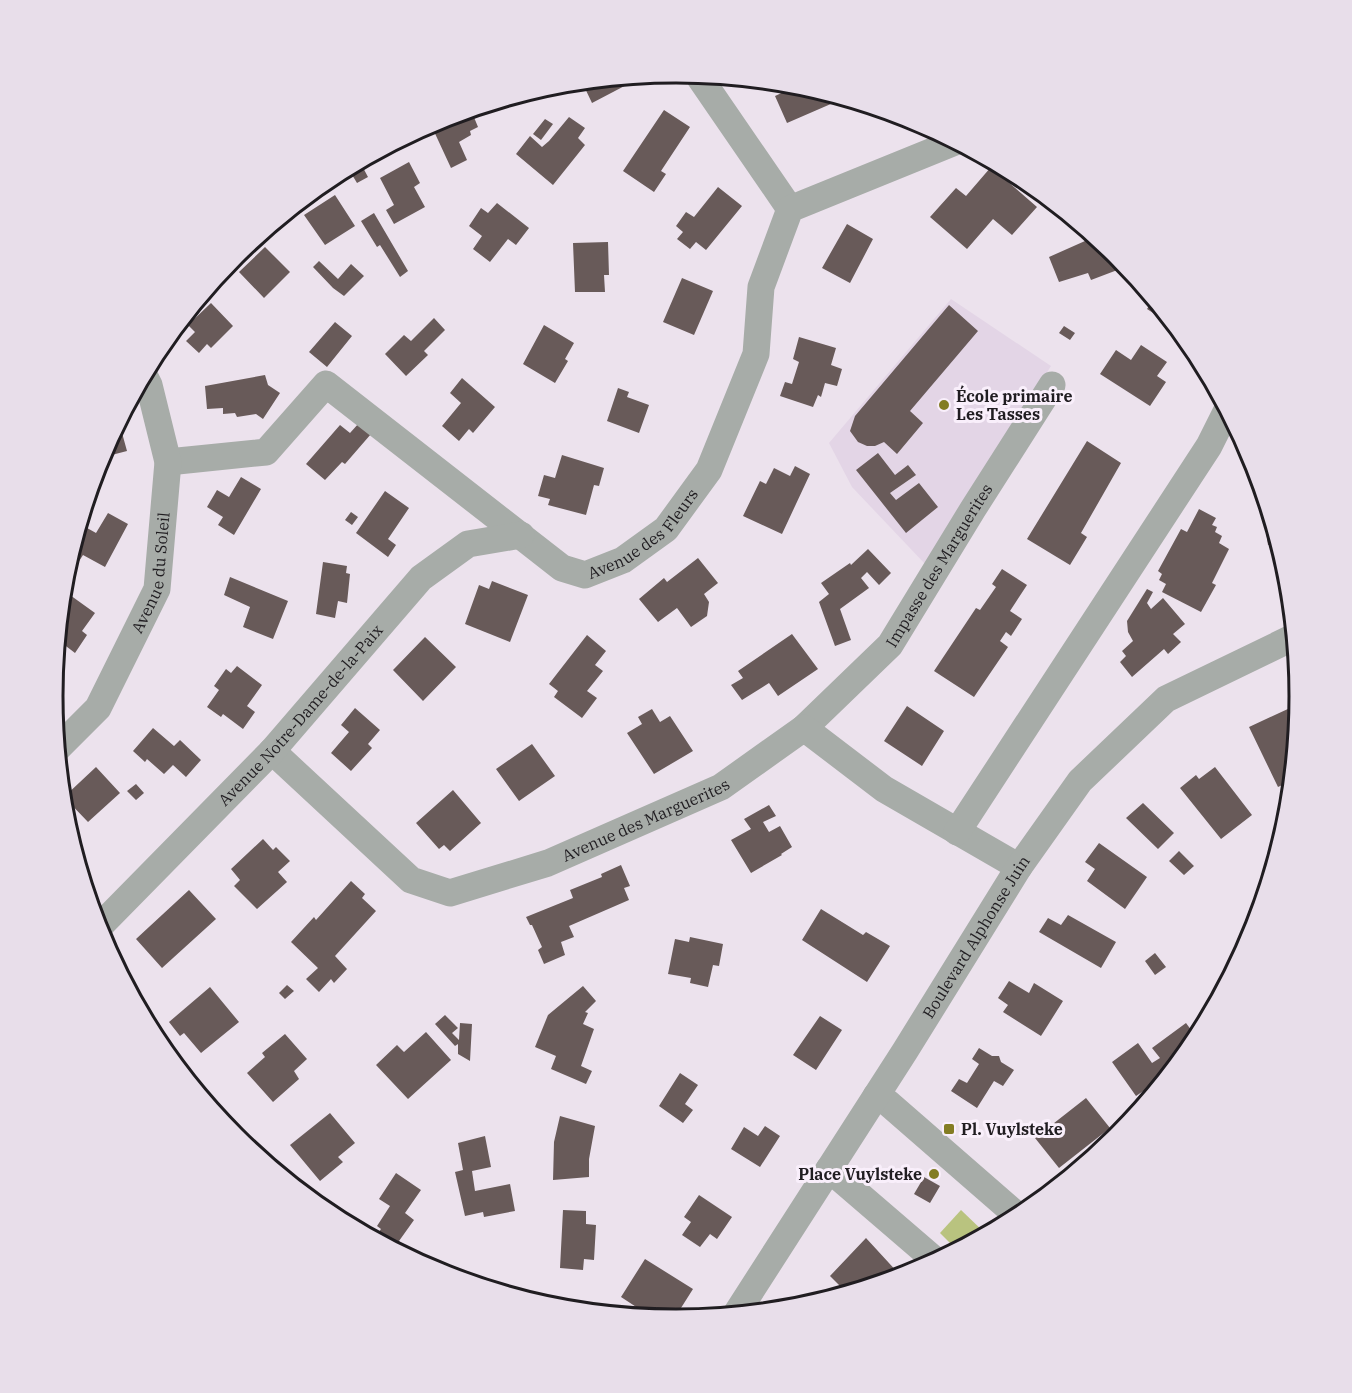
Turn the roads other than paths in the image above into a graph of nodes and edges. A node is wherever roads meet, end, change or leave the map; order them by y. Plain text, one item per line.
1 (704, 84) edge
2 (945, 146) edge
3 (790, 209) junction
4 (149, 384) edge
5 (1052, 385) dead end
6 (1223, 419) edge
7 (168, 462) junction
8 (521, 535) junction
9 (1286, 641) edge
10 (804, 728) junction
11 (64, 742) edge
12 (272, 751) junction
13 (957, 832) junction
14 (1019, 867) junction
15 (106, 920) edge
16 (876, 1096) junction
17 (830, 1169) junction
18 (1011, 1210) edge
19 (929, 1255) edge
20 (742, 1305) edge

1 - 3 street
2 - 3 street
3 - 8 street, Avenue des Fleurs
4 - 7 street, Avenue du Soleil
5 - 10 street, Impasse des Marguerites
6 - 13 street
7 - 8 street, Avenue des Fleurs
7 - 11 street, Avenue du Soleil
8 - 12 street, Avenue Notre-Dame-de-la-Paix
9 - 14 street, Boulevard Alphonse Juin
10 - 12 street, Avenue des Marguerites
10 - 13 street
12 - 15 street, Avenue Notre-Dame-de-la-Paix
13 - 14 street
14 - 16 street, Boulevard Alphonse Juin
16 - 17 street, Boulevard Alphonse Juin
16 - 18 street
17 - 19 street
17 - 20 street, Boulevard Alphonse Juin

